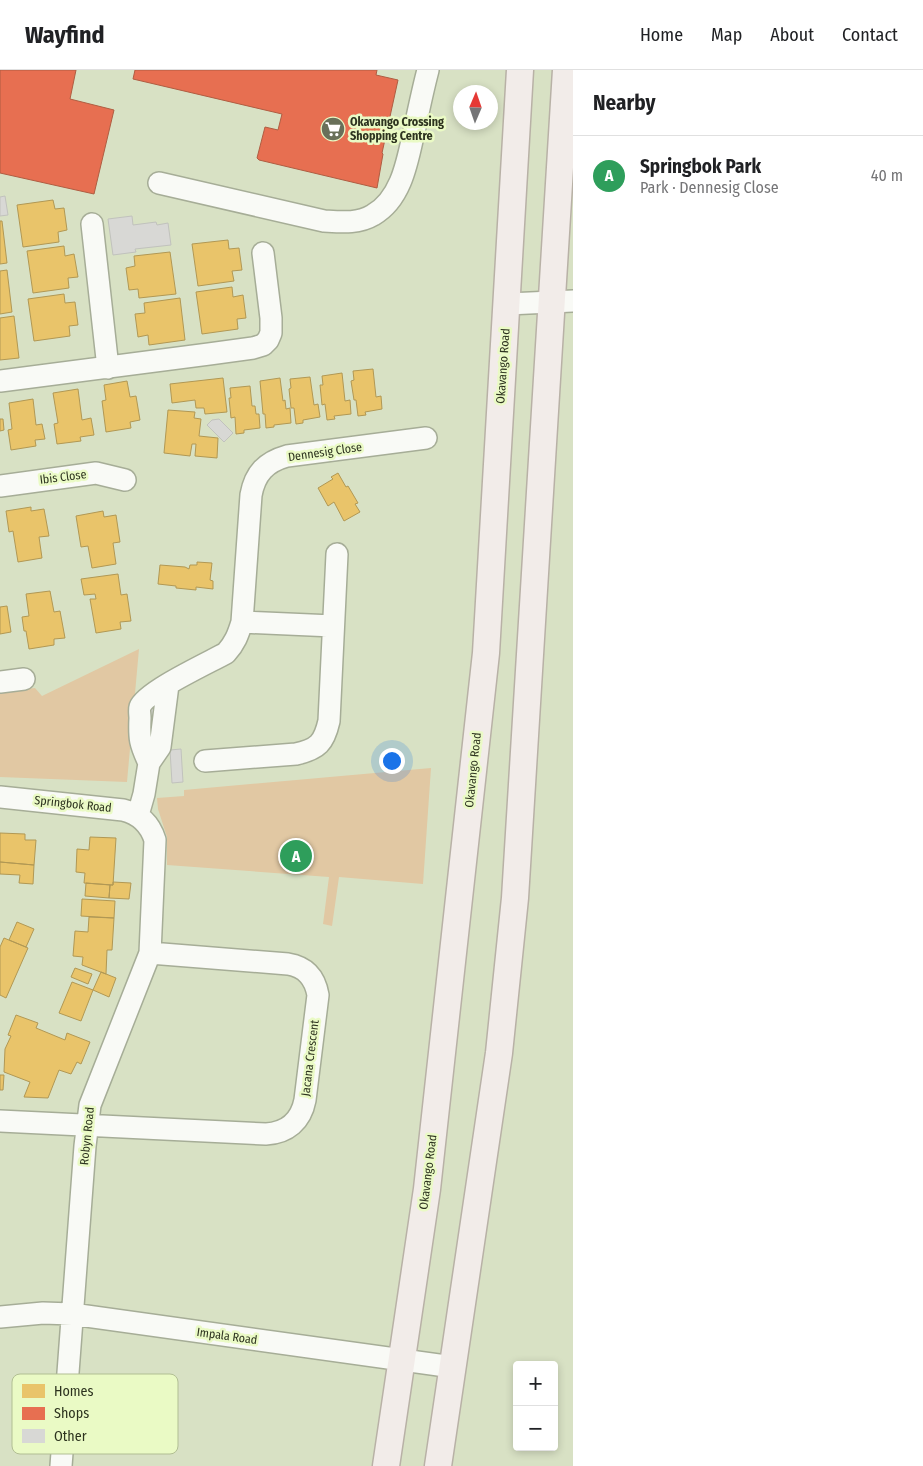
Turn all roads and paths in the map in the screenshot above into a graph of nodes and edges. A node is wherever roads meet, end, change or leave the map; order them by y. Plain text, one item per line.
1 (428, 70) edge
2 (520, 70) edge
3 (566, 70) edge
4 (159, 183) dead end
5 (92, 224) dead end
6 (263, 253) dead end
7 (562, 302) edge
8 (507, 304) junction
9 (108, 368) junction
10 (0, 381) edge
11 (426, 438) dead end
12 (125, 480) dead end
13 (0, 486) edge
14 (337, 554) dead end
15 (242, 622) junction
16 (333, 626) junction
17 (24, 679) dead end
18 (0, 682) edge
19 (205, 761) dead end
20 (0, 797) edge
21 (141, 818) junction
22 (150, 953) junction
23 (0, 1121) edge
24 (87, 1125) junction
25 (72, 1314) junction
26 (0, 1317) edge
27 (401, 1359) junction
28 (454, 1367) junction
29 (68, 1374) edge
30 (386, 1466) edge
31 (438, 1466) edge

1 - 4 street
2 - 8 main road, Okavango Road
3 - 7 main road
5 - 9 street
6 - 9 street
7 - 8 street
7 - 28 main road
8 - 27 main road, Okavango Road
9 - 10 street
11 - 15 street, Dennesig Close
12 - 13 street, Ibis Close
14 - 16 street
15 - 16 street
15 - 21 street, Dennesig Close
16 - 19 street
17 - 18 street
20 - 21 street, Springbok Road
21 - 22 street, Robyn Road
22 - 24 street, Robyn Road
22 - 24 street, Jacana Crescent
23 - 24 street, Jacana Crescent
24 - 25 street, Robyn Road
25 - 26 street, Impala Road
25 - 27 street, Impala Road
25 - 29 street, Robyn Road
27 - 28 street, Impala Road
27 - 30 main road, Okavango Road
28 - 31 main road

